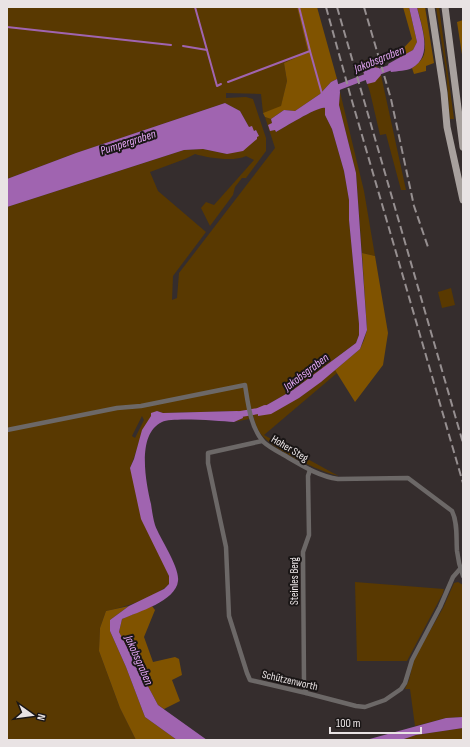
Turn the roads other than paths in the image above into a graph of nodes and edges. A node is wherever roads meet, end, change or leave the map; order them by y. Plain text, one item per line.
1 (431, 7) edge
2 (445, 7) edge
3 (460, 125) junction
4 (447, 127) junction
5 (463, 147) edge
6 (463, 200) edge
7 (7, 430) edge
8 (262, 441) junction
9 (310, 470) junction
10 (460, 568) junction
11 (463, 576) edge
12 (306, 693) junction

1 - 4 main road
2 - 3 main road
3 - 4 main road
3 - 5 main road
4 - 6 main road
7 - 8 street, Hoher Steg
8 - 9 street, Hoher Steg
8 - 12 street, Schützenworth
9 - 10 street, Hoher Steg
9 - 12 street, Steinles Berg
10 - 11 street, Hoher Steg
10 - 12 street, Schützenworth

